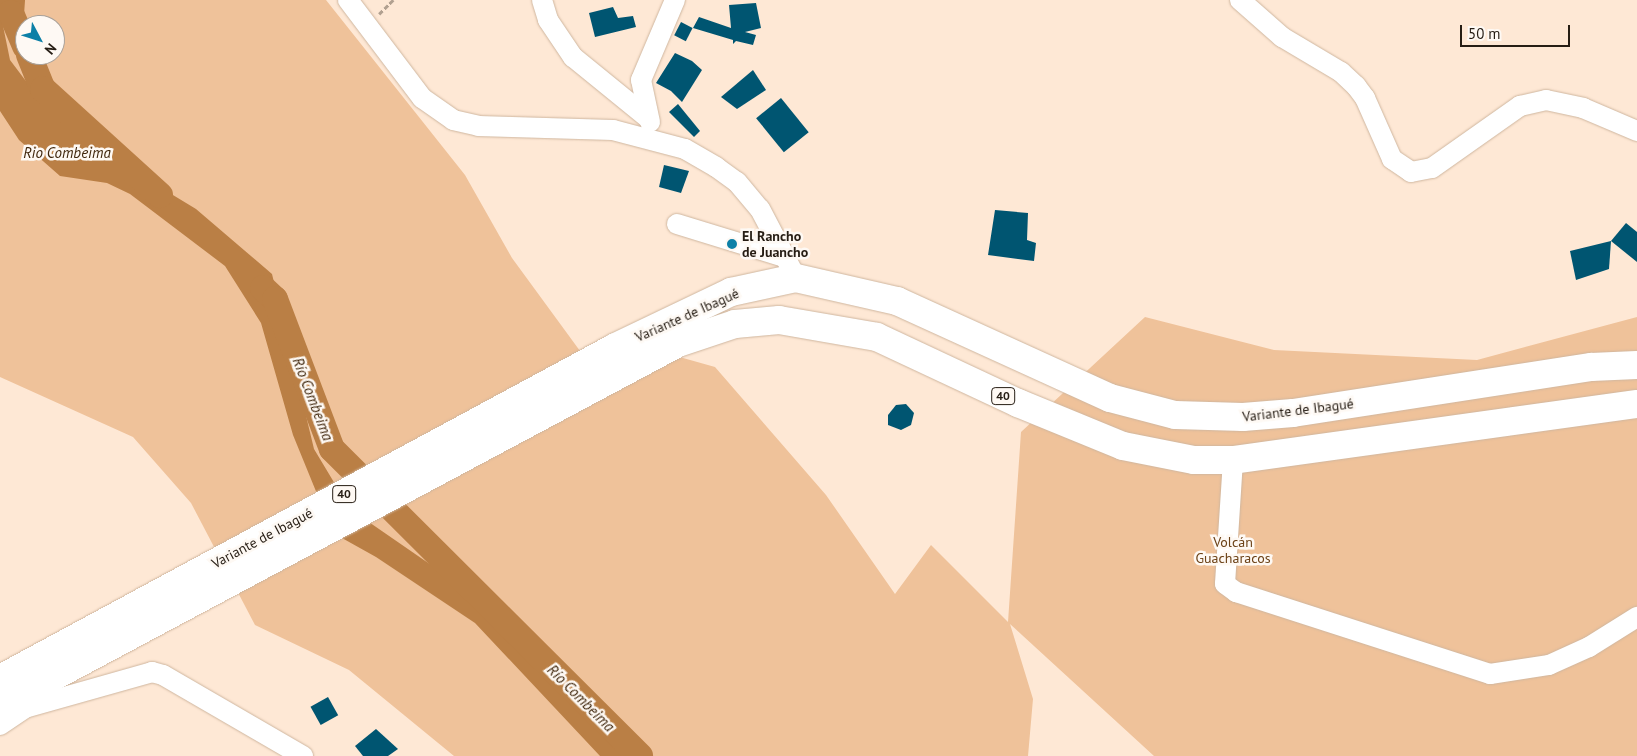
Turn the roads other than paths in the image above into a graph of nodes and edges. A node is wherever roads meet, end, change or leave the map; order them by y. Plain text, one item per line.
1 (348, 0) edge
2 (542, 0) edge
3 (675, 0) edge
4 (1240, 0) edge
5 (648, 118) junction
6 (1637, 131) edge
7 (658, 140) junction
8 (677, 224) dead end
9 (790, 267) junction
10 (1637, 365) edge
11 (1637, 404) edge
12 (1233, 460) junction
13 (1637, 617) edge
14 (80, 650) junction
15 (0, 679) edge
16 (0, 705) edge
17 (0, 725) edge
18 (303, 756) edge

1 - 7 street
2 - 5 street
3 - 5 street
4 - 6 street
5 - 7 street
7 - 9 street
8 - 9 street
9 - 10 highway, Variante de Ibagué / 40
9 - 14 highway, Variante de Ibagué / 40
11 - 12 highway, Variante de Ibagué / 40
12 - 13 street
12 - 14 highway, Variante de Ibagué / 40
14 - 15 highway, Variante de Ibagué / 40
14 - 16 highway, Variante de Ibagué / 40
17 - 18 street

